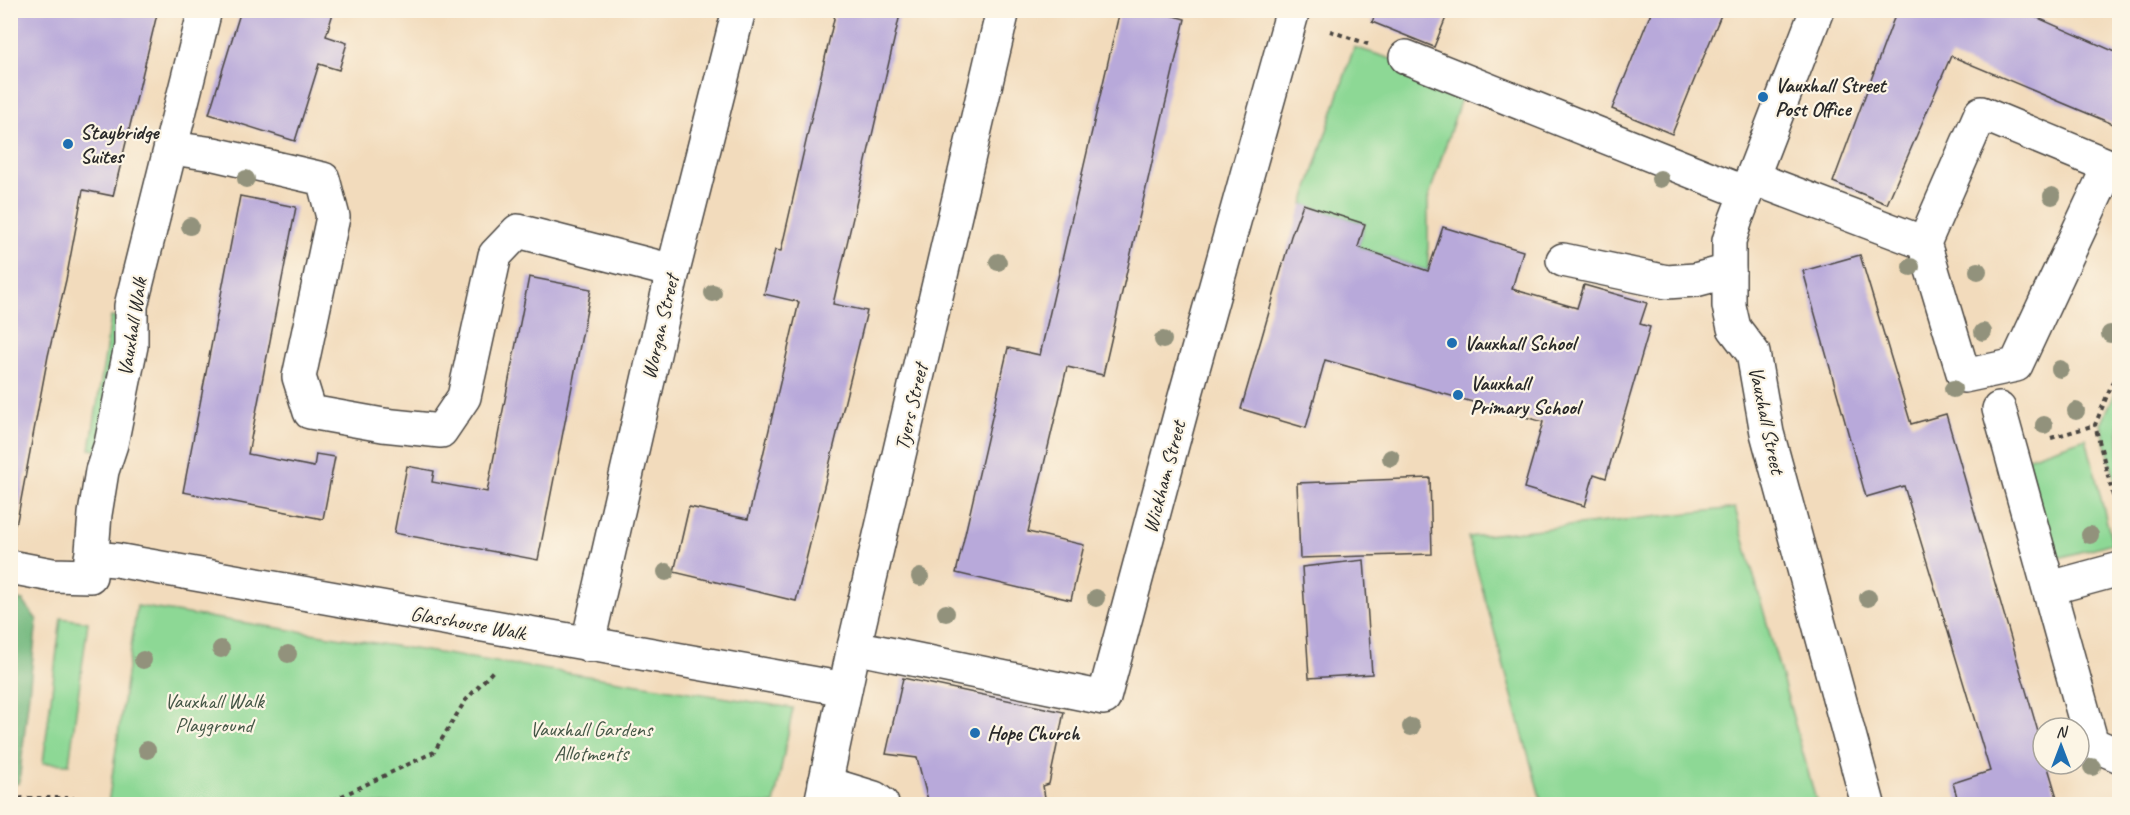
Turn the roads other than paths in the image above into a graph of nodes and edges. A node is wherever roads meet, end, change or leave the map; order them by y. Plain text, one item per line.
1 (205, 10) edge
2 (739, 10) edge
3 (1003, 10) edge
4 (1817, 10) edge
5 (1292, 14) edge
6 (1406, 57) road end
7 (171, 148) junction
8 (1750, 185) junction
9 (1924, 243) junction
10 (1563, 260) dead end
11 (1729, 271) junction
12 (673, 272) junction
13 (1998, 409) dead end
14 (10, 567) edge
15 (90, 567) junction
16 (2120, 569) edge
17 (2050, 588) junction
18 (588, 645) junction
19 (855, 647) junction
20 (845, 689) junction
21 (2120, 756) edge
22 (823, 794) edge
23 (882, 804) edge
24 (1868, 804) edge

1 - 7 street, Vauxhall Walk
2 - 12 street, Worgan Street
3 - 19 street, Tyers Street
4 - 8 street, Vauxhall Street
5 - 19 street, Wickham Street
6 - 8 street
7 - 12 street
7 - 15 street, Vauxhall Walk
8 - 9 street
8 - 11 street, Vauxhall Street
9 - 9 street
10 - 11 street
11 - 24 street, Vauxhall Street
12 - 18 street, Worgan Street
13 - 17 street
14 - 15 street, Glasshouse Walk
15 - 18 street, Glasshouse Walk
16 - 17 street
17 - 21 street
18 - 20 street, Glasshouse Walk
19 - 20 street, Tyers Street
20 - 22 street, Tyers Street
22 - 23 street

